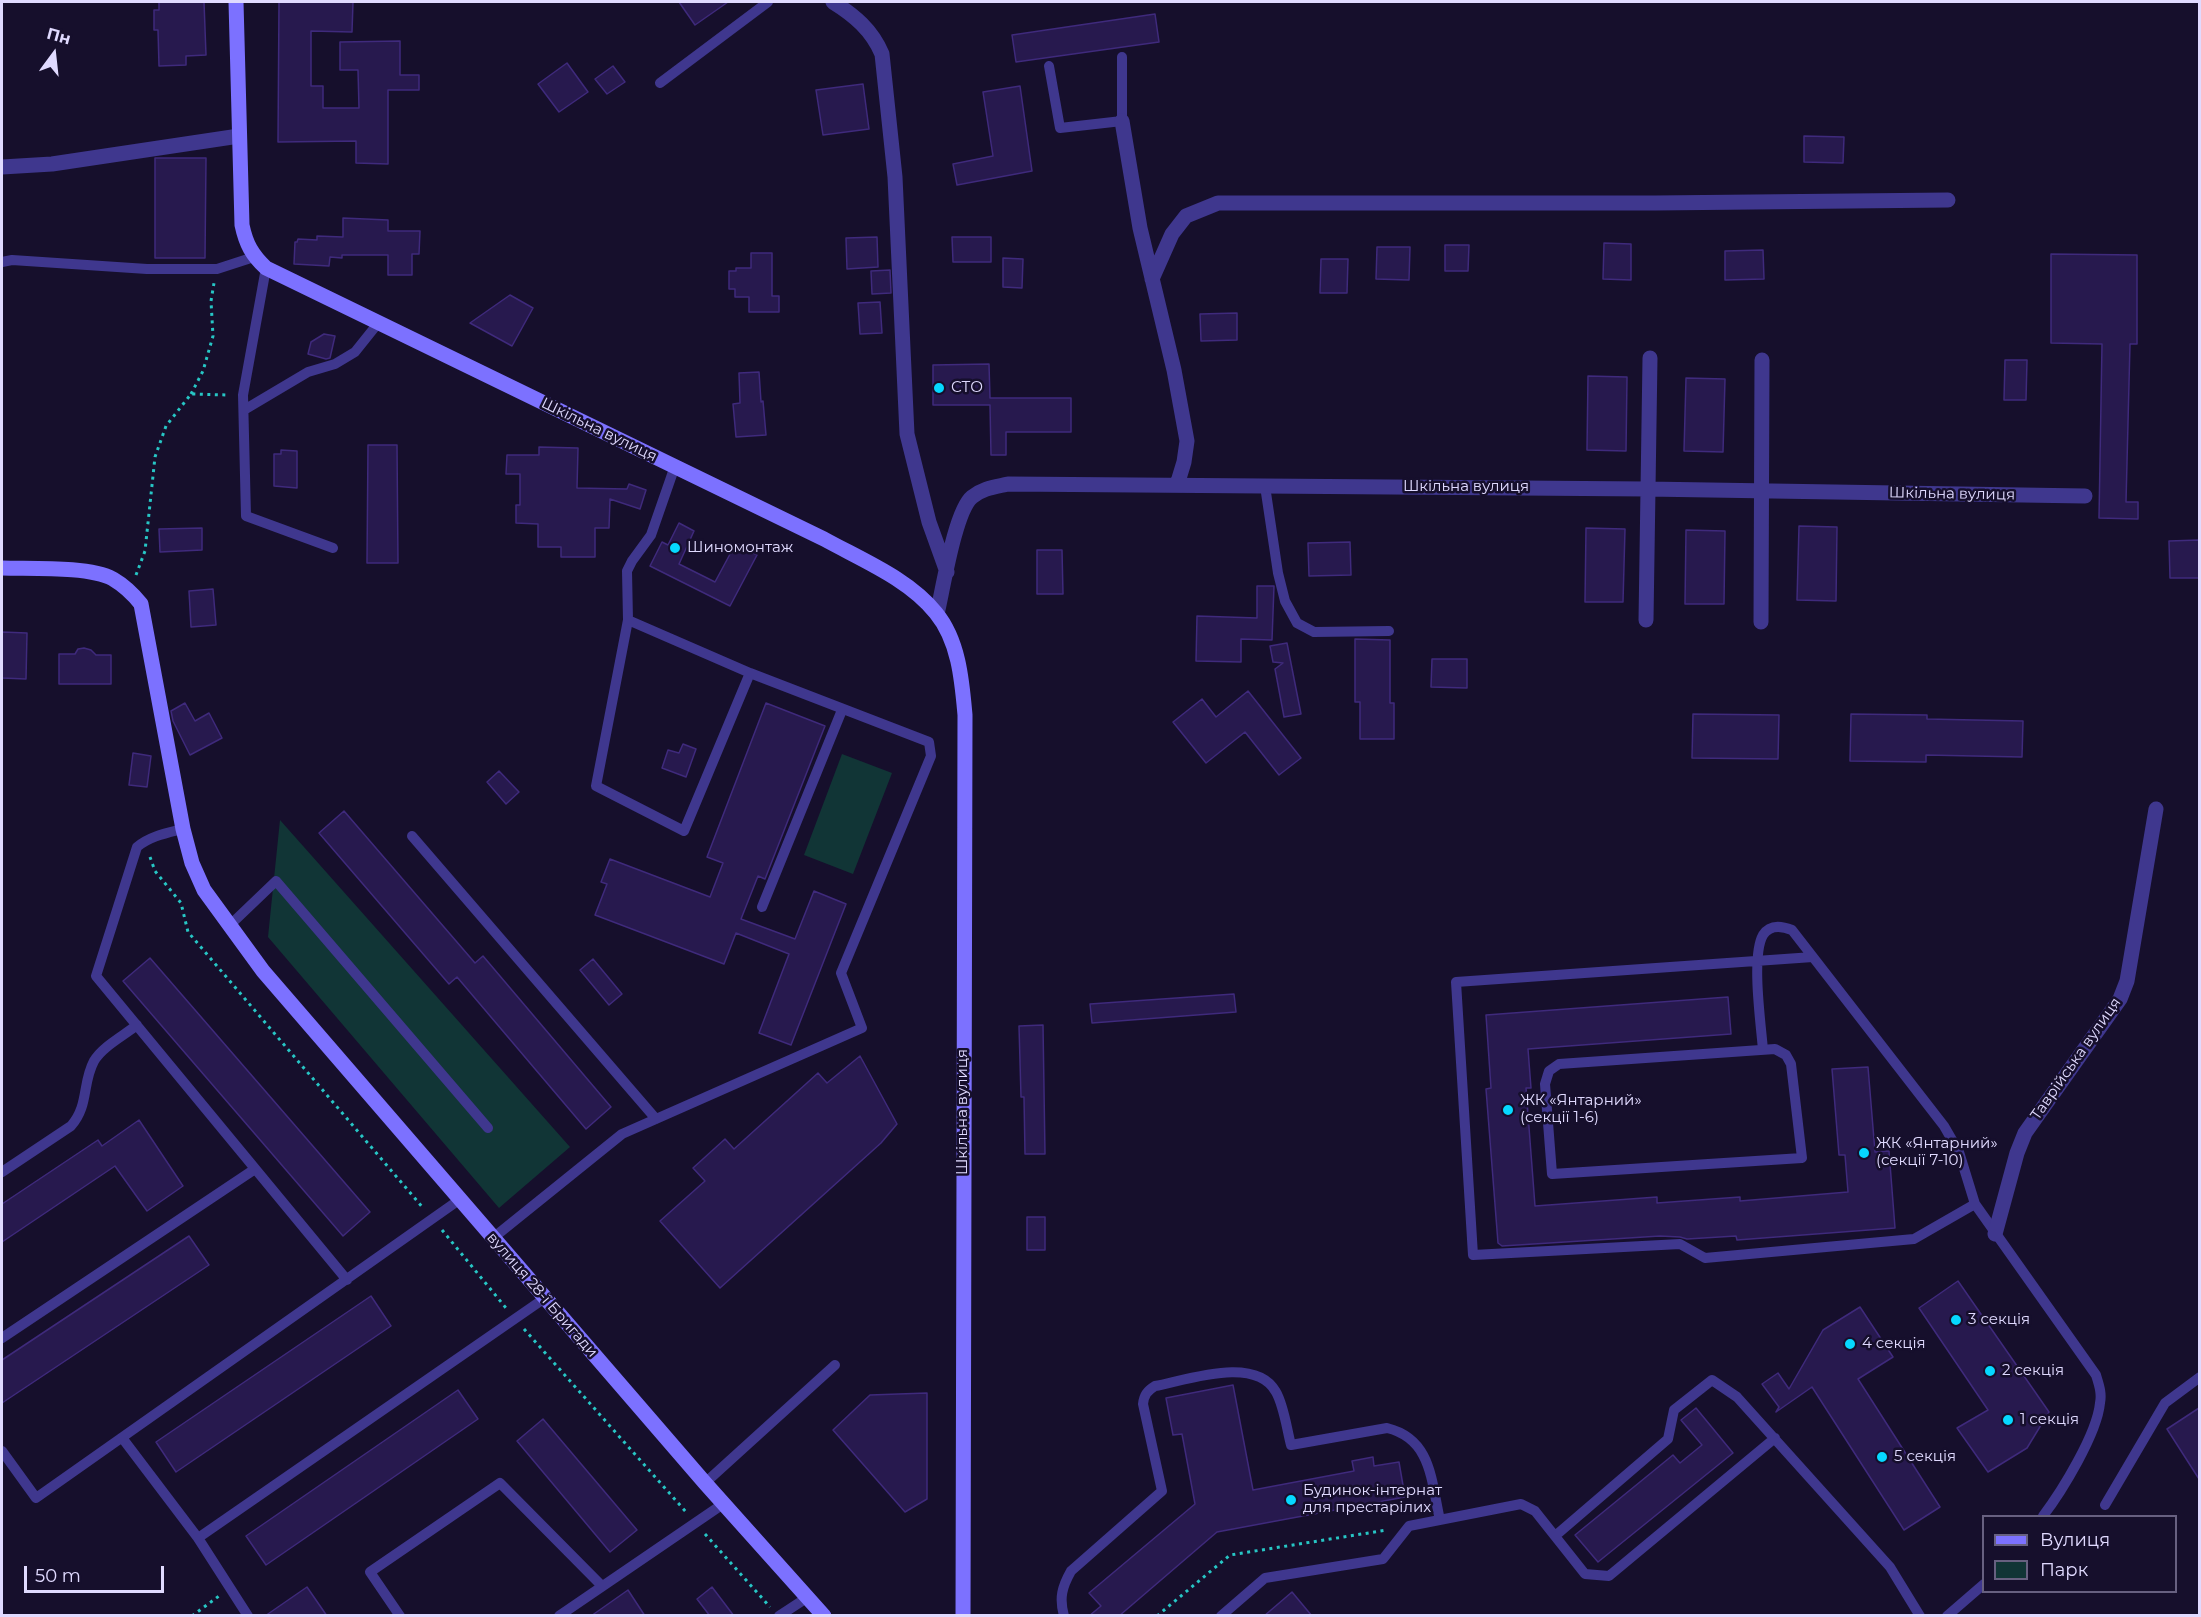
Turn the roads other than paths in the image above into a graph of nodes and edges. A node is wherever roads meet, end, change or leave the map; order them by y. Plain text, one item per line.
1 (236, 2) edge
2 (768, 2) edge
3 (833, 2) edge
4 (1122, 57) dead end
5 (1049, 66) dead end
6 (660, 83) dead end
7 (1122, 121) junction
8 (239, 136) junction
9 (2, 167) edge
10 (1948, 200) dead end
11 (254, 257) junction
12 (2, 262) edge
13 (266, 267) junction
14 (1152, 279) junction
15 (379, 322) junction
16 (1650, 358) dead end
17 (1762, 360) dead end
18 (244, 410) junction
19 (675, 466) junction
20 (1177, 485) junction
21 (1265, 486) junction
22 (1647, 489) junction
23 (1761, 491) junction
24 (2085, 496) dead end
25 (333, 548) dead end
26 (2, 568) edge
27 (947, 572) junction
28 (937, 614) junction
29 (628, 620) junction
30 (1646, 620) dead end
31 (1761, 622) dead end
32 (1389, 631) dead end
33 (750, 673) junction
34 (842, 710) junction
35 (2156, 809) dead end
36 (183, 829) junction
37 (412, 836) dead end
38 (762, 907) dead end
39 (229, 926) junction
40 (1813, 957) junction
41 (1757, 961) junction
42 (137, 1025) junction
43 (1763, 1050) junction
44 (656, 1119) junction
45 (488, 1128) dead end
46 (255, 1169) junction
47 (2, 1172) edge
48 (459, 1200) junction
49 (1975, 1204) junction
50 (1995, 1234) junction
51 (493, 1238) junction
52 (347, 1280) junction
53 (544, 1298) junction
54 (2, 1338) edge
55 (835, 1365) dead end
56 (2199, 1377) edge
57 (1775, 1438) junction
58 (123, 1439) junction
59 (2, 1451) edge
60 (705, 1483) junction
61 (723, 1503) junction
62 (2105, 1505) dead end
63 (2044, 1515) edge
64 (1440, 1520) junction
65 (1555, 1536) junction
66 (198, 1538) junction
67 (1982, 1585) edge
68 (603, 1586) junction
69 (808, 1597) junction
70 (249, 1616) edge
71 (400, 1616) edge
72 (559, 1616) edge
73 (778, 1616) edge
74 (824, 1616) edge
75 (963, 1616) edge
76 (1064, 1616) edge
77 (1221, 1616) edge
78 (1920, 1616) edge
79 (1947, 1616) edge

1 - 8 street
2 - 6 lane
3 - 27 street
4 - 7 lane
5 - 7 lane
7 - 14 street
8 - 9 street
8 - 11 street
10 - 14 street
11 - 12 lane
11 - 13 street, Шкільна вулиця
13 - 15 street, Шкільна вулиця
13 - 18 lane
14 - 20 street
15 - 18 lane
15 - 19 street, Шкільна вулиця
16 - 22 street
17 - 23 street
18 - 25 lane
19 - 28 street, Шкільна вулиця
19 - 29 lane
20 - 21 street, Шкільна вулиця
20 - 27 street, Шкільна вулиця
21 - 22 street, Шкільна вулиця
21 - 32 lane
22 - 23 street, Шкільна вулиця
22 - 30 street
23 - 24 street, Шкільна вулиця
23 - 31 street
26 - 36 street, вулиця 28-ї Бригади
27 - 28 street, Шкільна вулиця
28 - 75 street, Шкільна вулиця
29 - 33 lane
29 - 33 lane
33 - 34 lane
34 - 38 lane
34 - 44 lane
35 - 50 street, Таврійська вулиця
36 - 39 street, вулиця 28-ї Бригади
36 - 42 lane
37 - 44 lane
39 - 45 lane
39 - 48 street, вулиця 28-ї Бригади
40 - 41 lane
40 - 41 lane
40 - 49 lane
41 - 43 lane
41 - 49 lane
42 - 46 lane
42 - 47 lane
43 - 43 lane
44 - 51 lane
46 - 52 lane
46 - 54 lane
48 - 51 street, вулиця 28-ї Бригади
48 - 52 lane
49 - 50 lane
50 - 63 lane
51 - 53 street, вулиця 28-ї Бригади
52 - 58 lane
53 - 60 street, вулиця 28-ї Бригади
53 - 66 lane
55 - 60 lane
56 - 62 lane
57 - 65 lane
57 - 65 lane
57 - 78 lane
58 - 59 lane
58 - 66 lane
60 - 61 street, вулиця 28-ї Бригади
61 - 68 lane
61 - 69 street, вулиця 28-ї Бригади
64 - 65 lane
64 - 76 lane
64 - 77 lane
66 - 70 lane
67 - 79 lane
68 - 71 lane
68 - 72 lane
69 - 73 lane
69 - 74 street, вулиця 28-ї Бригади

